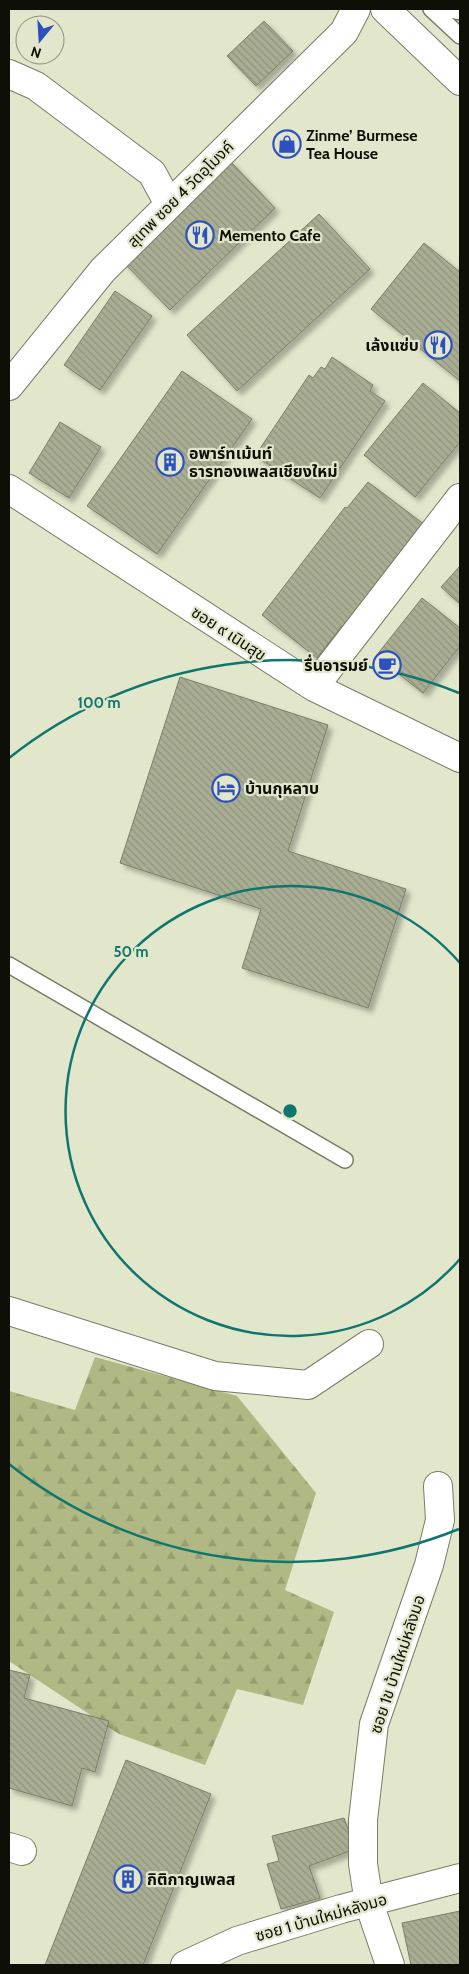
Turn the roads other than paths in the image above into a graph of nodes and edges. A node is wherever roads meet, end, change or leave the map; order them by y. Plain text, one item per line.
1 (356, 9) edge
2 (385, 9) edge
3 (431, 9) edge
4 (444, 9) edge
5 (460, 12) edge
6 (460, 36) edge
7 (9, 74) edge
8 (460, 81) edge
9 (169, 204) junction
10 (12, 375) edge
11 (9, 489) edge
12 (460, 498) edge
13 (314, 688) junction
14 (460, 758) edge
15 (9, 965) edge
16 (344, 1160) dead end
17 (9, 1311) edge
18 (369, 1344) dead end
19 (438, 1486) dead end
20 (460, 1878) edge
21 (368, 1903) junction
22 (185, 1965) edge
23 (390, 1965) edge

1 - 9 street, สุเทพ ซอย 4 วัดอุโมงค์
2 - 8 street
3 - 6 lane
4 - 5 lane
7 - 9 street
9 - 10 street, สุเทพ ซอย 4 วัดอุโมงค์
11 - 13 street, ซอย ๙ เนินสุข
12 - 13 street
13 - 14 street, ซอย ๙ เนินสุข
15 - 16 lane
17 - 18 street
19 - 21 street, ซอย 1ข บ้านใหม่หลังมอ
20 - 21 street, ซอย 1 บ้านใหม่หลังมอ
21 - 22 street, ซอย 1 บ้านใหม่หลังมอ
21 - 23 street, ซอย 1ข บ้านใหม่หลังมอ

